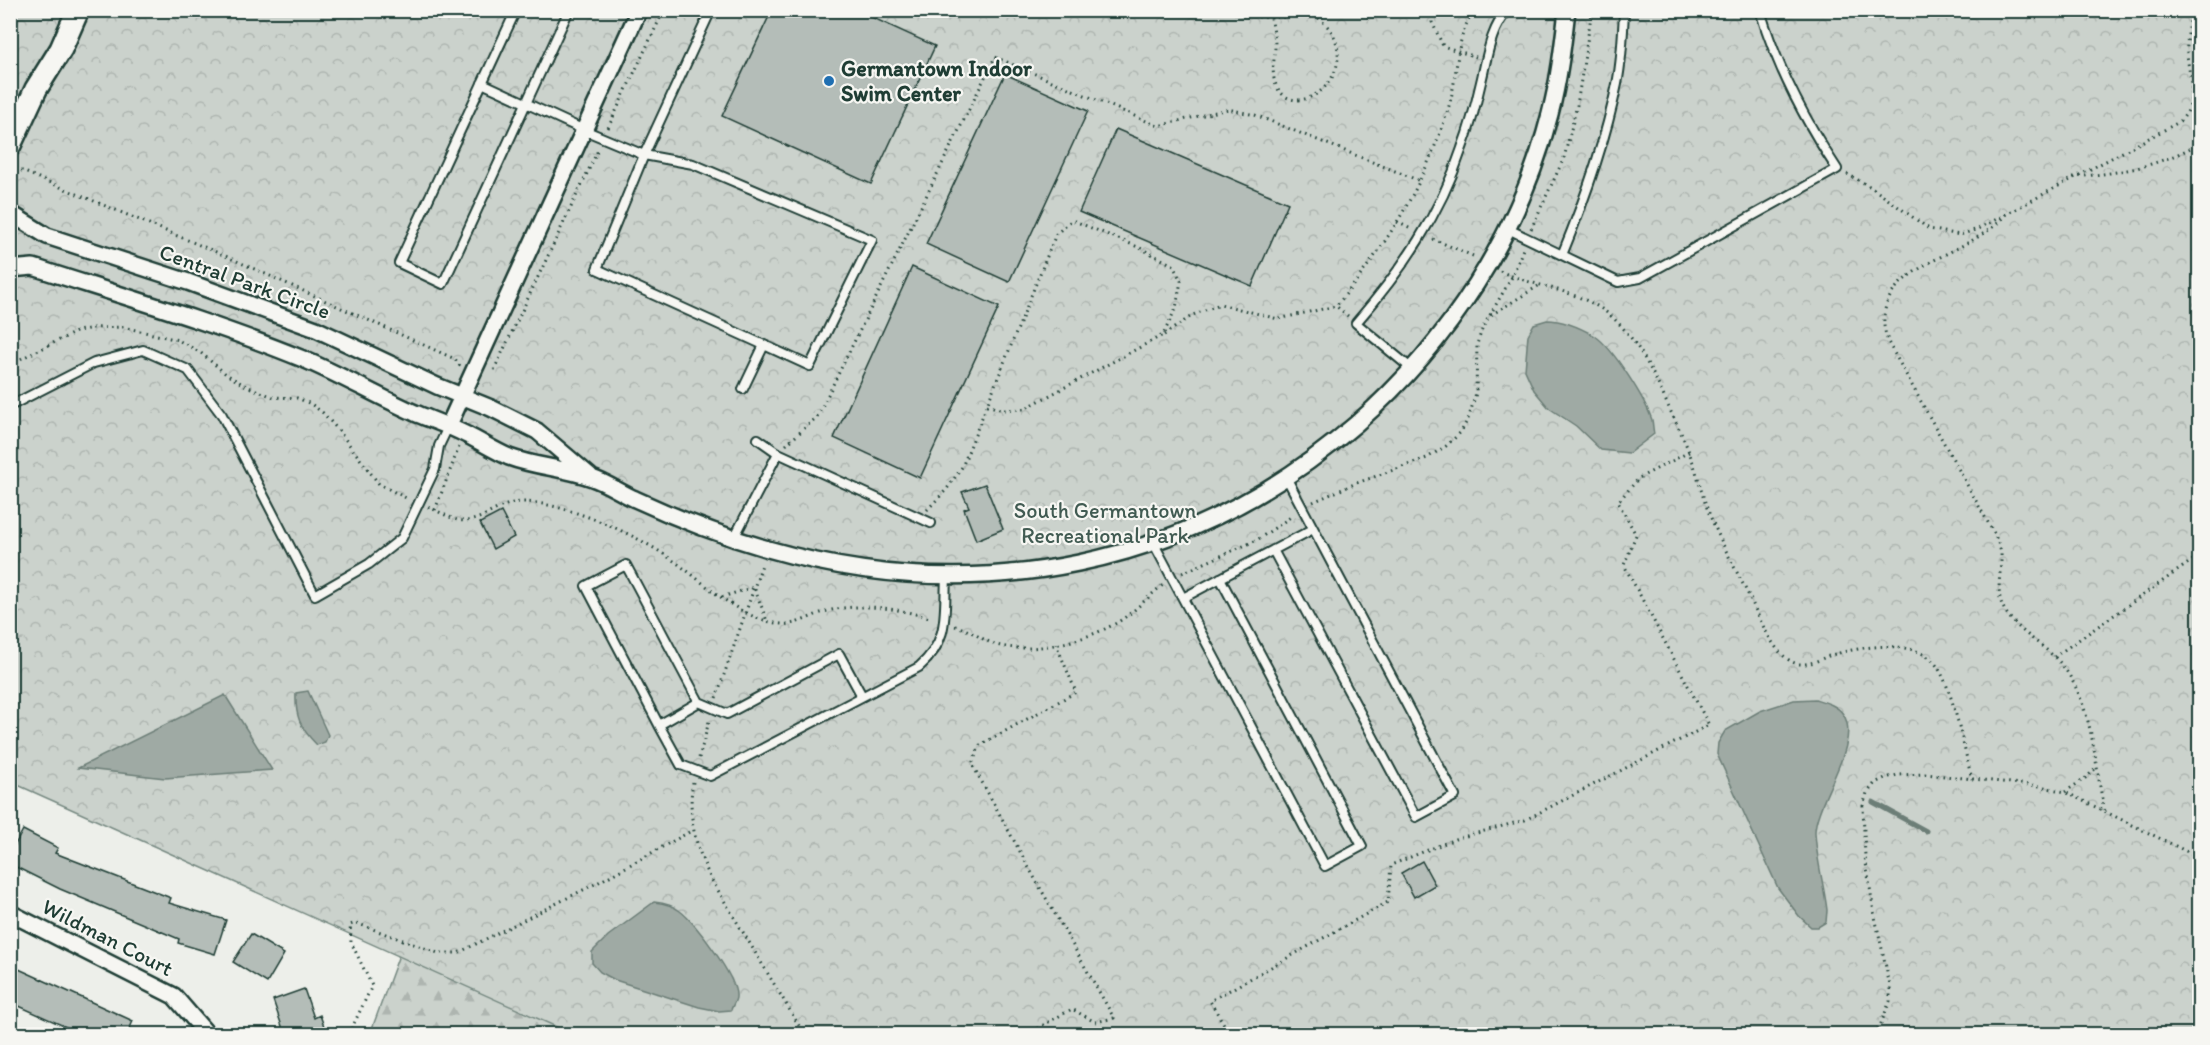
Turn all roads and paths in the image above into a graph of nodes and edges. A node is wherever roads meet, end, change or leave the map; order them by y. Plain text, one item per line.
1 (78, 10) edge
2 (516, 10) edge
3 (569, 10) edge
4 (639, 10) edge
5 (664, 10) edge
6 (711, 10) edge
7 (1223, 10) edge
8 (1247, 10) edge
9 (1291, 10) edge
10 (1434, 10) edge
11 (1475, 10) edge
12 (1508, 10) edge
13 (1567, 10) edge
14 (1592, 10) edge
15 (1624, 10) edge
16 (1760, 10) edge
17 (2192, 10) edge
18 (1315, 11) edge
19 (1240, 15) junction
20 (1292, 17) junction
21 (1271, 18) junction
22 (1459, 53) junction
23 (1486, 60) junction
24 (482, 83) junction
25 (36, 89) junction
26 (526, 103) junction
27 (10, 117) edge
28 (584, 130) junction
29 (604, 138) junction
30 (2199, 143) edge
31 (10, 145) edge
32 (644, 155) junction
33 (10, 166) edge
34 (1837, 169) junction
35 (2071, 177) junction
36 (1420, 181) junction
37 (10, 213) edge
38 (2006, 214) junction
39 (1397, 222) junction
40 (1506, 228) junction
41 (1422, 235) junction
42 (1527, 238) junction
43 (1562, 255) junction
44 (1488, 265) junction
45 (10, 269) edge
46 (1512, 277) junction
47 (1540, 285) junction
48 (1336, 306) junction
49 (1490, 315) junction
50 (1356, 323) junction
51 (1163, 335) junction
52 (764, 345) junction
53 (1412, 369) junction
54 (493, 371) dead end
55 (471, 378) junction
56 (743, 389) dead end
57 (282, 396) dead end
58 (463, 397) junction
59 (987, 405) junction
60 (10, 406) edge
61 (448, 426) junction
62 (464, 433) junction
63 (758, 439) dead end
64 (1689, 452) junction
65 (778, 453) junction
66 (1286, 477) junction
67 (592, 478) junction
68 (418, 503) junction
69 (1302, 508) junction
70 (435, 510) junction
71 (920, 518) junction
72 (931, 523) dead end
73 (1313, 529) junction
74 (734, 538) junction
75 (1154, 544) junction
76 (767, 549) junction
77 (1273, 550) junction
78 (2199, 555) edge
79 (946, 577) junction
80 (1172, 578) junction
81 (1220, 578) junction
82 (754, 587) junction
83 (722, 597) junction
84 (1183, 598) junction
85 (745, 614) junction
86 (768, 622) junction
87 (944, 624) junction
88 (1056, 644) junction
89 (2054, 657) junction
90 (862, 696) junction
91 (699, 702) junction
92 (713, 708) junction
93 (659, 725) junction
94 (2096, 768) junction
95 (696, 770) junction
96 (1972, 779) junction
97 (2065, 792) junction
98 (2104, 810) junction
99 (694, 830) junction
100 (2199, 858) edge
101 (10, 913) edge
102 (206, 1034) edge
103 (349, 1035) edge
104 (804, 1035) edge
105 (1027, 1035) edge
106 (1230, 1035) edge
107 (1874, 1035) edge

1 - 25 street
2 - 24 lane
3 - 26 lane
4 - 28 street
5 - 29 path
6 - 32 lane
7 - 19 path
8 - 19 path
9 - 20 path
10 - 22 path
11 - 22 path
12 - 23 lane
13 - 40 street, Central Park Circle
14 - 42 path
15 - 43 lane
16 - 34 lane
17 - 35 path
18 - 20 path
18 - 21 path
19 - 21 path
20 - 21 path
22 - 23 path
22 - 36 path
23 - 41 lane
24 - 26 lane
24 - 26 lane
25 - 27 street
25 - 31 street
26 - 28 lane
28 - 29 lane
28 - 55 street
29 - 32 lane
29 - 54 path
30 - 35 path
32 - 52 lane
32 - 52 lane
33 - 55 path
34 - 38 path
34 - 43 lane
35 - 38 path
36 - 39 path
36 - 65 path
37 - 58 street, Central Park Circle
38 - 89 path
39 - 41 path
39 - 48 path
40 - 42 lane
40 - 44 street, Central Park Circle
41 - 44 path
41 - 50 lane
42 - 43 lane
42 - 46 path
44 - 46 path
44 - 53 street, Central Park Circle
45 - 61 street, Central Park Circle
46 - 47 path
46 - 49 path
47 - 49 path
47 - 64 path
48 - 50 path
48 - 51 path
49 - 69 path
50 - 53 lane
51 - 59 path
51 - 59 path
52 - 56 lane
53 - 66 street, Central Park Circle
55 - 58 street
57 - 68 path
58 - 61 street
58 - 67 street, Central Park Circle
59 - 71 path
60 - 68 lane
61 - 62 street, Central Park Circle
61 - 68 lane
62 - 67 street, Central Park Circle
62 - 70 path
63 - 65 lane
64 - 96 path
64 - 106 path
65 - 71 lane
65 - 74 lane
66 - 69 lane
66 - 75 street, Central Park Circle
67 - 74 street, Central Park Circle
68 - 70 path
69 - 73 lane
69 - 80 path
70 - 83 path
71 - 72 lane
73 - 77 lane
73 - 77 lane
74 - 76 street, Central Park Circle
75 - 79 street, Central Park Circle
75 - 80 lane
76 - 79 street, Central Park Circle
76 - 82 path
77 - 81 lane
78 - 89 path
79 - 87 lane
80 - 84 lane
80 - 88 path
81 - 84 lane
81 - 84 lane
82 - 83 path
82 - 85 path
82 - 86 path
83 - 85 path
85 - 86 path
85 - 92 path
86 - 87 path
87 - 88 path
87 - 90 lane
88 - 105 path
89 - 94 path
90 - 92 lane
90 - 95 lane
91 - 92 lane
91 - 93 lane
91 - 93 lane
92 - 95 path
93 - 95 lane
94 - 97 path
94 - 98 path
95 - 99 path
96 - 97 path
96 - 107 path
97 - 98 path
98 - 100 path
99 - 103 path
99 - 104 path
101 - 102 street, Wildman Court

